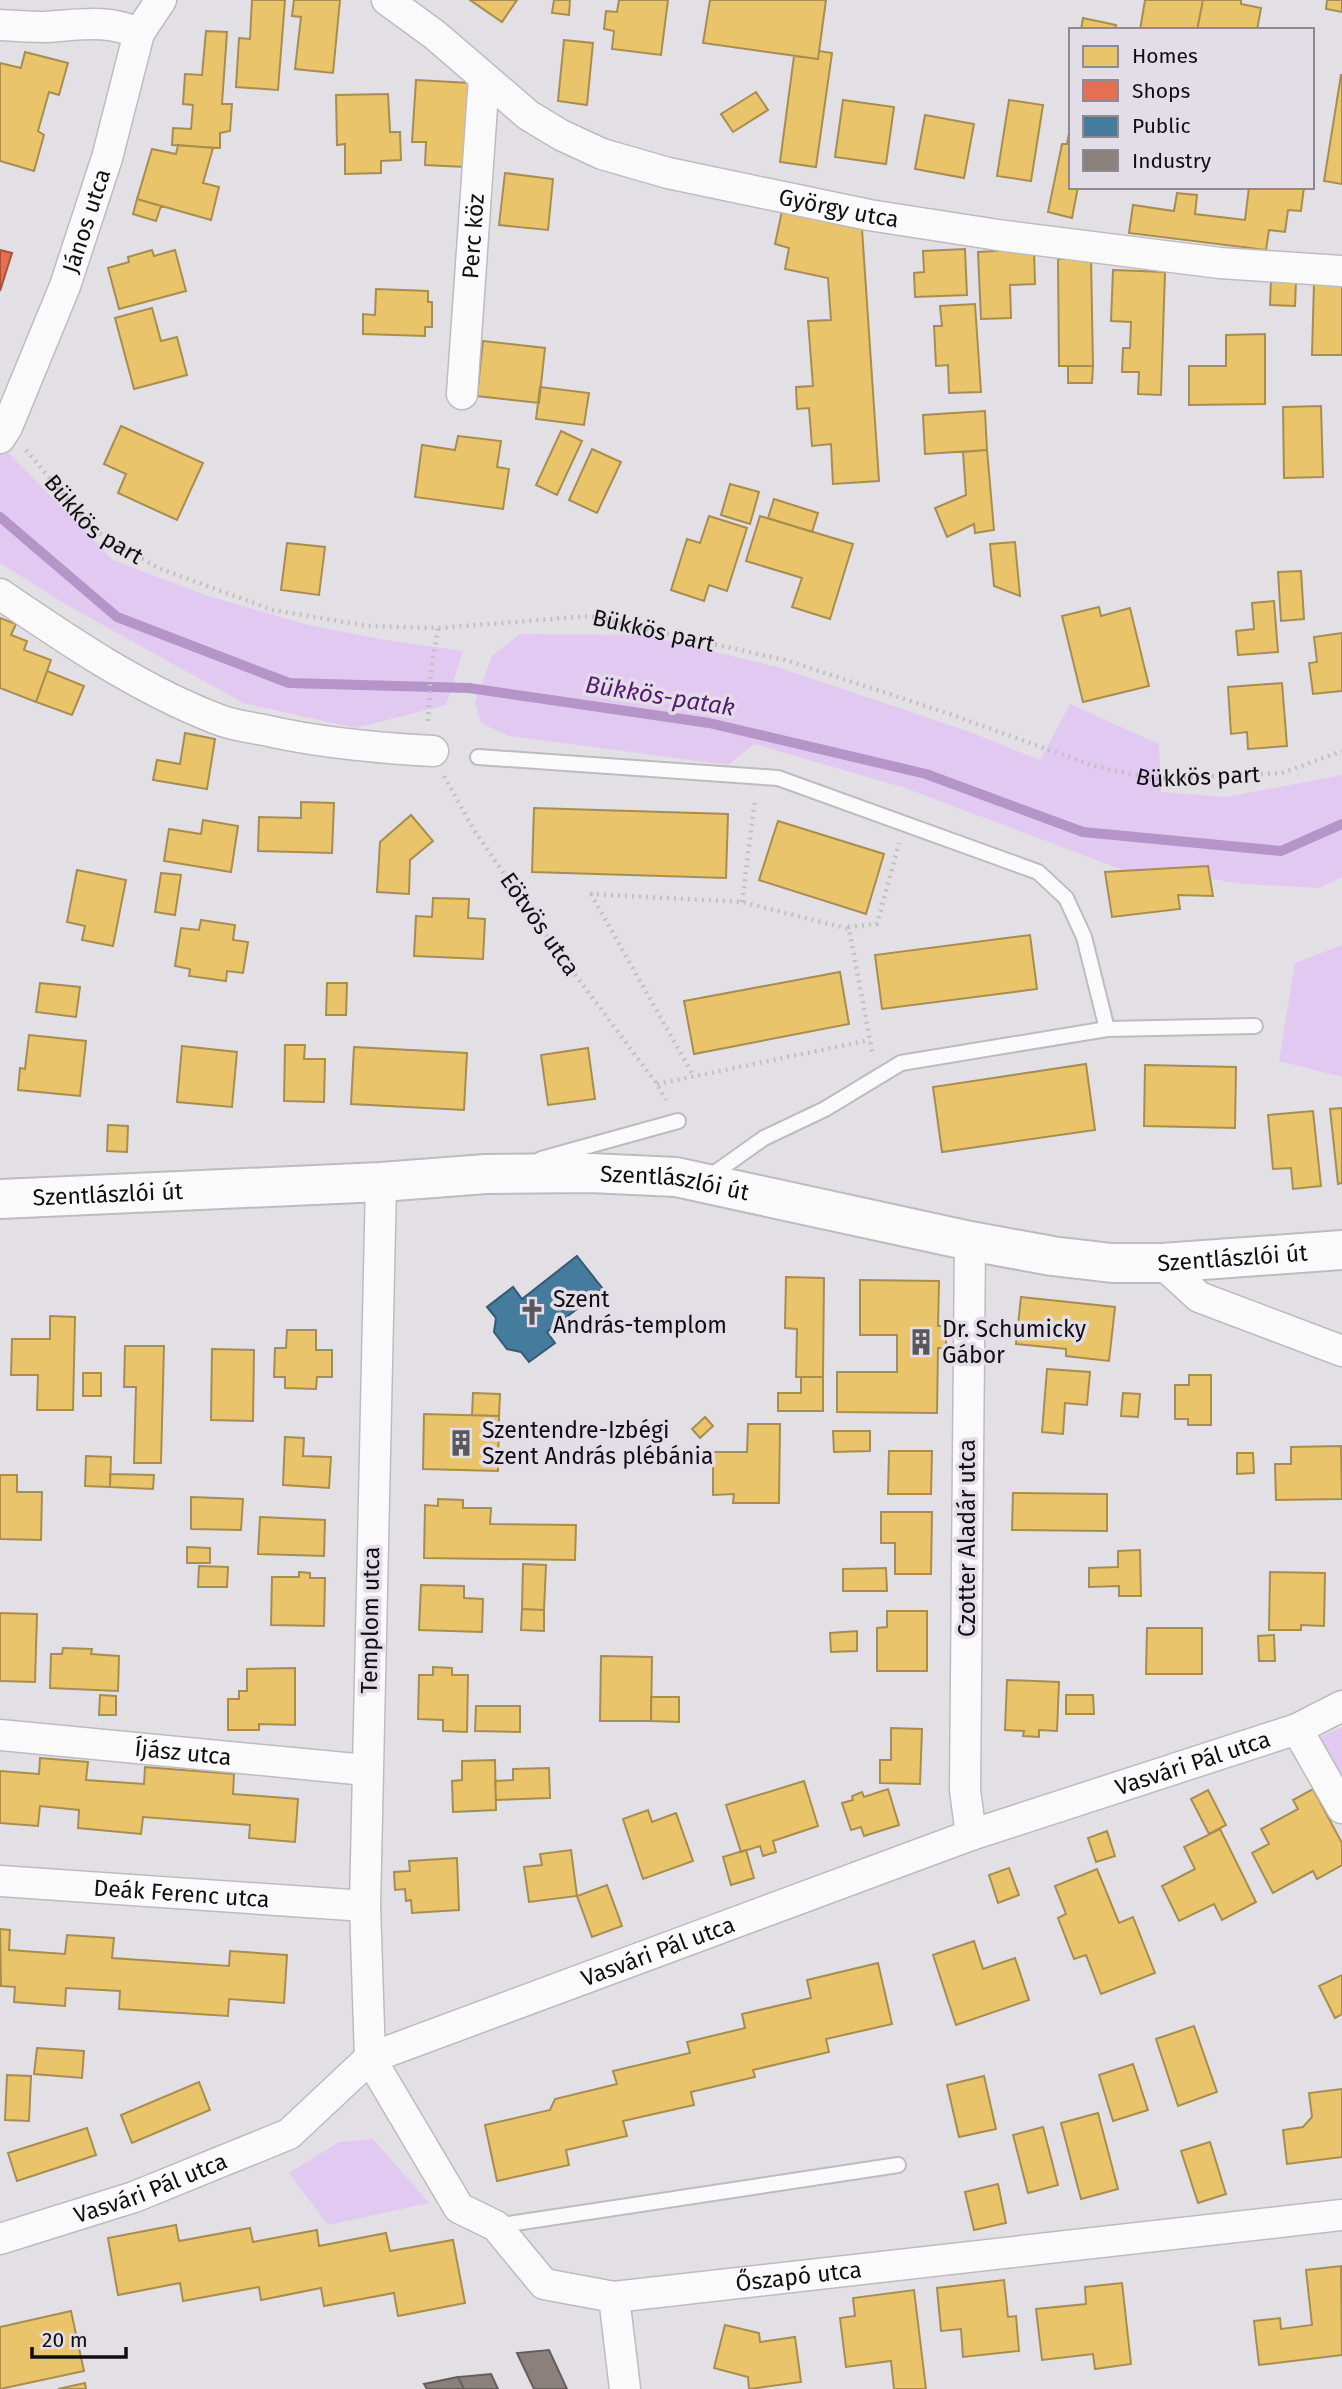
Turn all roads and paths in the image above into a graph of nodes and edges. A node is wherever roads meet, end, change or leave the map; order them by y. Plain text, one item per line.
1 (161, 0) edge
2 (387, 0) edge
3 (0, 25) edge
4 (139, 33) junction
5 (484, 78) junction
6 (1342, 271) edge
7 (462, 394) dead end
8 (4, 433) edge
9 (0, 594) edge
10 (438, 628) junction
11 (433, 751) junction
12 (1342, 751) edge
13 (478, 757) dead end
14 (757, 776) junction
15 (905, 824) junction
16 (742, 902) junction
17 (844, 928) junction
18 (1255, 1026) dead end
19 (1107, 1029) junction
20 (870, 1040) junction
21 (693, 1075) junction
22 (877, 1078) junction
23 (657, 1084) junction
24 (678, 1121) joint
25 (486, 1174) junction
26 (381, 1182) junction
27 (702, 1182) junction
28 (0, 1199) edge
29 (970, 1241) junction
30 (1342, 1250) edge
31 (1162, 1263) junction
32 (1342, 1351) edge
33 (1342, 1706) edge
34 (1297, 1729) junction
35 (0, 1735) edge
36 (366, 1770) junction
37 (1342, 1808) edge
38 (971, 1835) junction
39 (0, 1881) edge
40 (365, 1906) junction
41 (370, 2058) junction
42 (898, 2165) dead end
43 (1342, 2215) edge
44 (496, 2226) junction
45 (0, 2239) edge
46 (614, 2297) junction
47 (625, 2389) edge

1 - 4 street, János utca
2 - 5 street, György utca
3 - 4 street
4 - 8 street, János utca
5 - 6 street, György utca
5 - 7 street, Perc köz
8 - 10 path, Bükkös part
9 - 11 street
10 - 11 path, Eötvös utca
10 - 12 path, Bükkös part
11 - 23 path, Eötvös utca
13 - 14 lane
14 - 15 lane
14 - 16 path
15 - 17 path
15 - 19 lane
16 - 17 path
16 - 21 path
17 - 20 path
18 - 19 lane
19 - 22 lane
20 - 21 path
20 - 22 path
21 - 23 path
22 - 27 lane
23 - 24 path, Eötvös utca
24 - 25 lane
25 - 26 main road, Szentlászlói út
25 - 27 main road, Szentlászlói út
26 - 28 main road, Szentlászlói út
26 - 36 street, Templom utca
27 - 29 main road, Szentlászlói út
29 - 31 main road, Szentlászlói út
29 - 38 street, Czotter Aladár utca
30 - 31 main road, Szentlászlói út
31 - 32 street
33 - 34 street, Vasvári Pál utca
34 - 37 street
34 - 38 street, Vasvári Pál utca
35 - 36 street, Íjász utca
36 - 40 street, Templom utca
38 - 41 street, Vasvári Pál utca
39 - 40 street, Deák Ferenc utca
40 - 41 street, Templom utca
41 - 44 street, Őszapó utca
41 - 45 street, Vasvári Pál utca
42 - 44 lane
43 - 46 street, Őszapó utca
44 - 46 street, Őszapó utca
46 - 47 street

